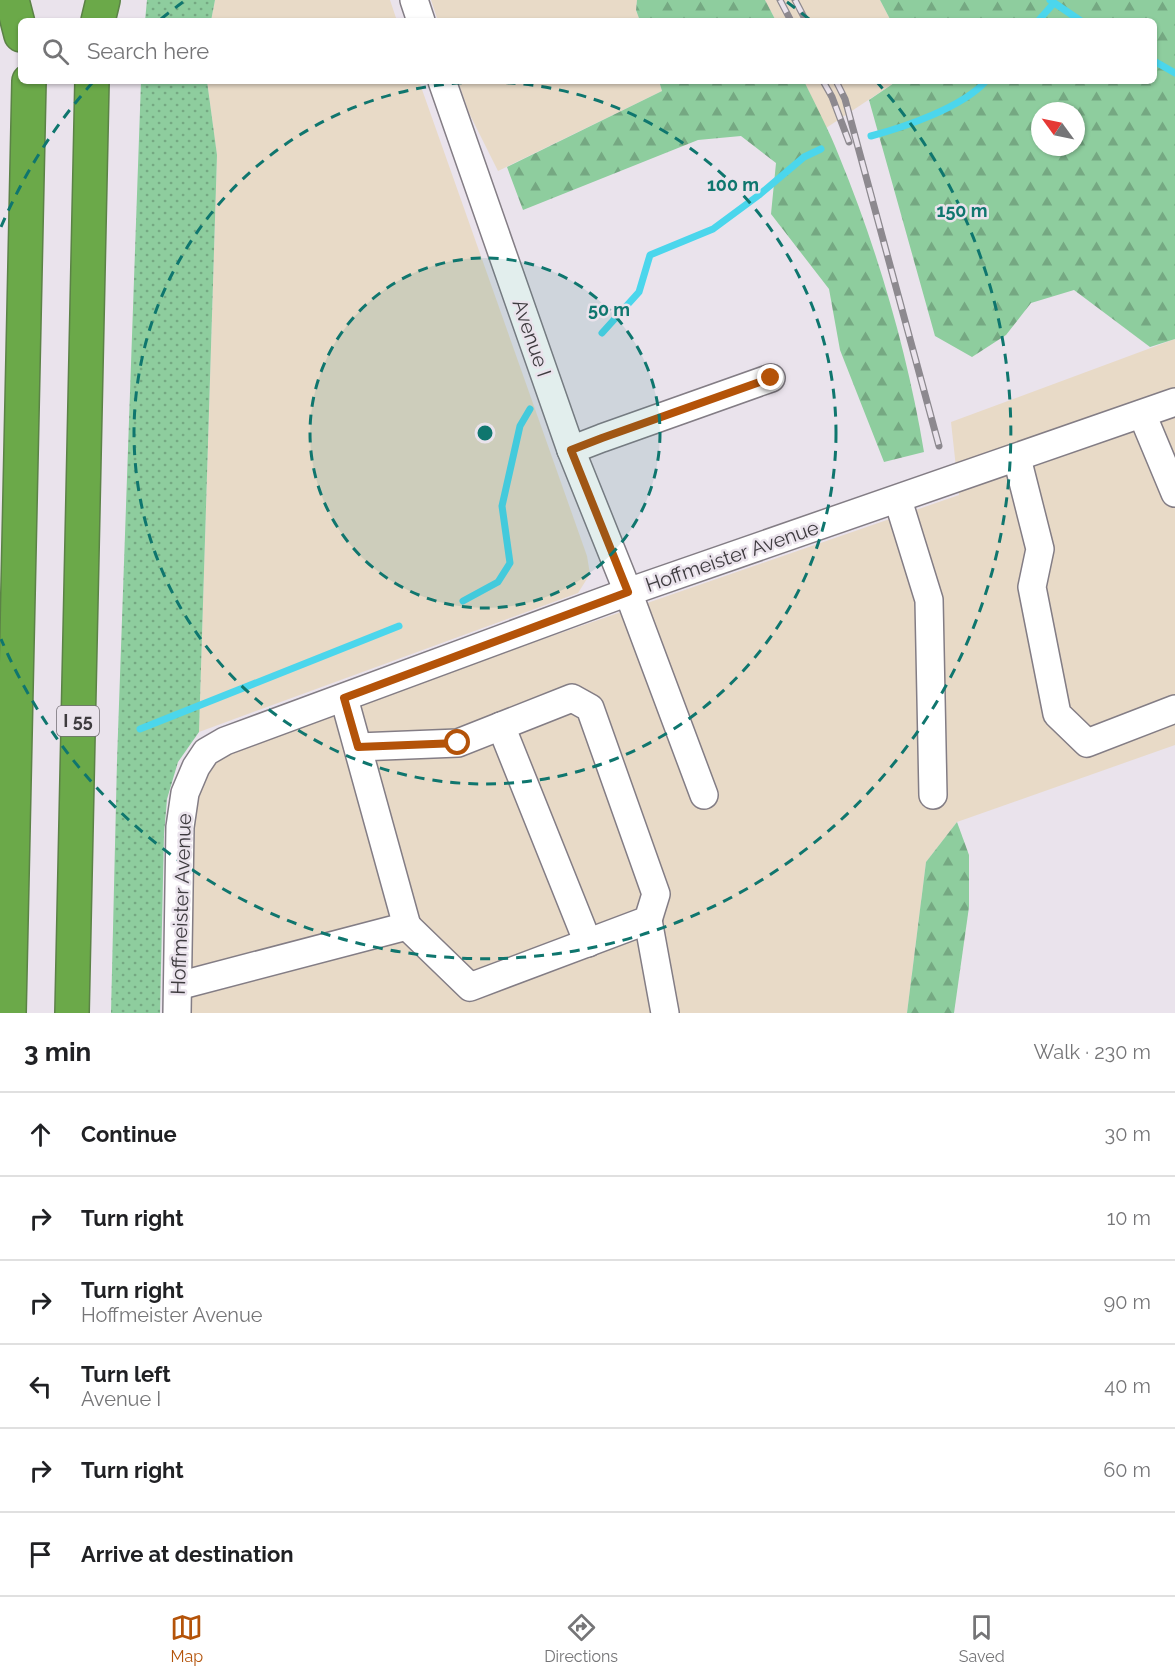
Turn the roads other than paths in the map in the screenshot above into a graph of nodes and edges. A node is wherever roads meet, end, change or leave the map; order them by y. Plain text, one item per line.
1 (12, 0) edge
2 (30, 0) edge
3 (93, 0) edge
4 (103, 0) edge
5 (414, 0) edge
6 (30, 18) edge
7 (93, 18) edge
8 (99, 18) edge
9 (420, 18) edge
10 (18, 23) edge
11 (29, 84) edge
12 (92, 84) edge
13 (443, 84) edge
14 (771, 378) dead end
15 (1175, 402) edge
16 (1142, 414) junction
17 (571, 450) junction
18 (1017, 458) junction
19 (1175, 493) edge
20 (898, 500) junction
21 (628, 592) junction
22 (344, 698) junction
23 (1175, 709) edge
24 (501, 726) junction
25 (358, 747) junction
26 (704, 795) dead end
27 (933, 795) dead end
28 (648, 920) junction
29 (407, 926) junction
30 (588, 943) junction
31 (178, 986) junction
32 (9, 1013) edge
33 (72, 1013) edge
34 (177, 1013) edge
35 (665, 1013) edge

1 - 10 highway
2 - 6 highway
3 - 7 highway
4 - 8 highway
5 - 9 street
11 - 32 highway
12 - 33 highway, I 55
13 - 17 street, Avenue I
14 - 17 street
15 - 16 street, Hoffmeister Avenue
16 - 18 street, Hoffmeister Avenue
16 - 19 street
17 - 21 street, Avenue I
18 - 20 street, Hoffmeister Avenue
18 - 23 street
20 - 21 street, Hoffmeister Avenue
20 - 27 street
21 - 22 street, Hoffmeister Avenue
21 - 26 street, Avenue I
22 - 25 street
22 - 31 street, Hoffmeister Avenue
24 - 25 street
24 - 28 street
24 - 30 street
25 - 29 street
28 - 30 street
28 - 35 street
29 - 30 street
29 - 31 street
31 - 34 street, Hoffmeister Avenue

